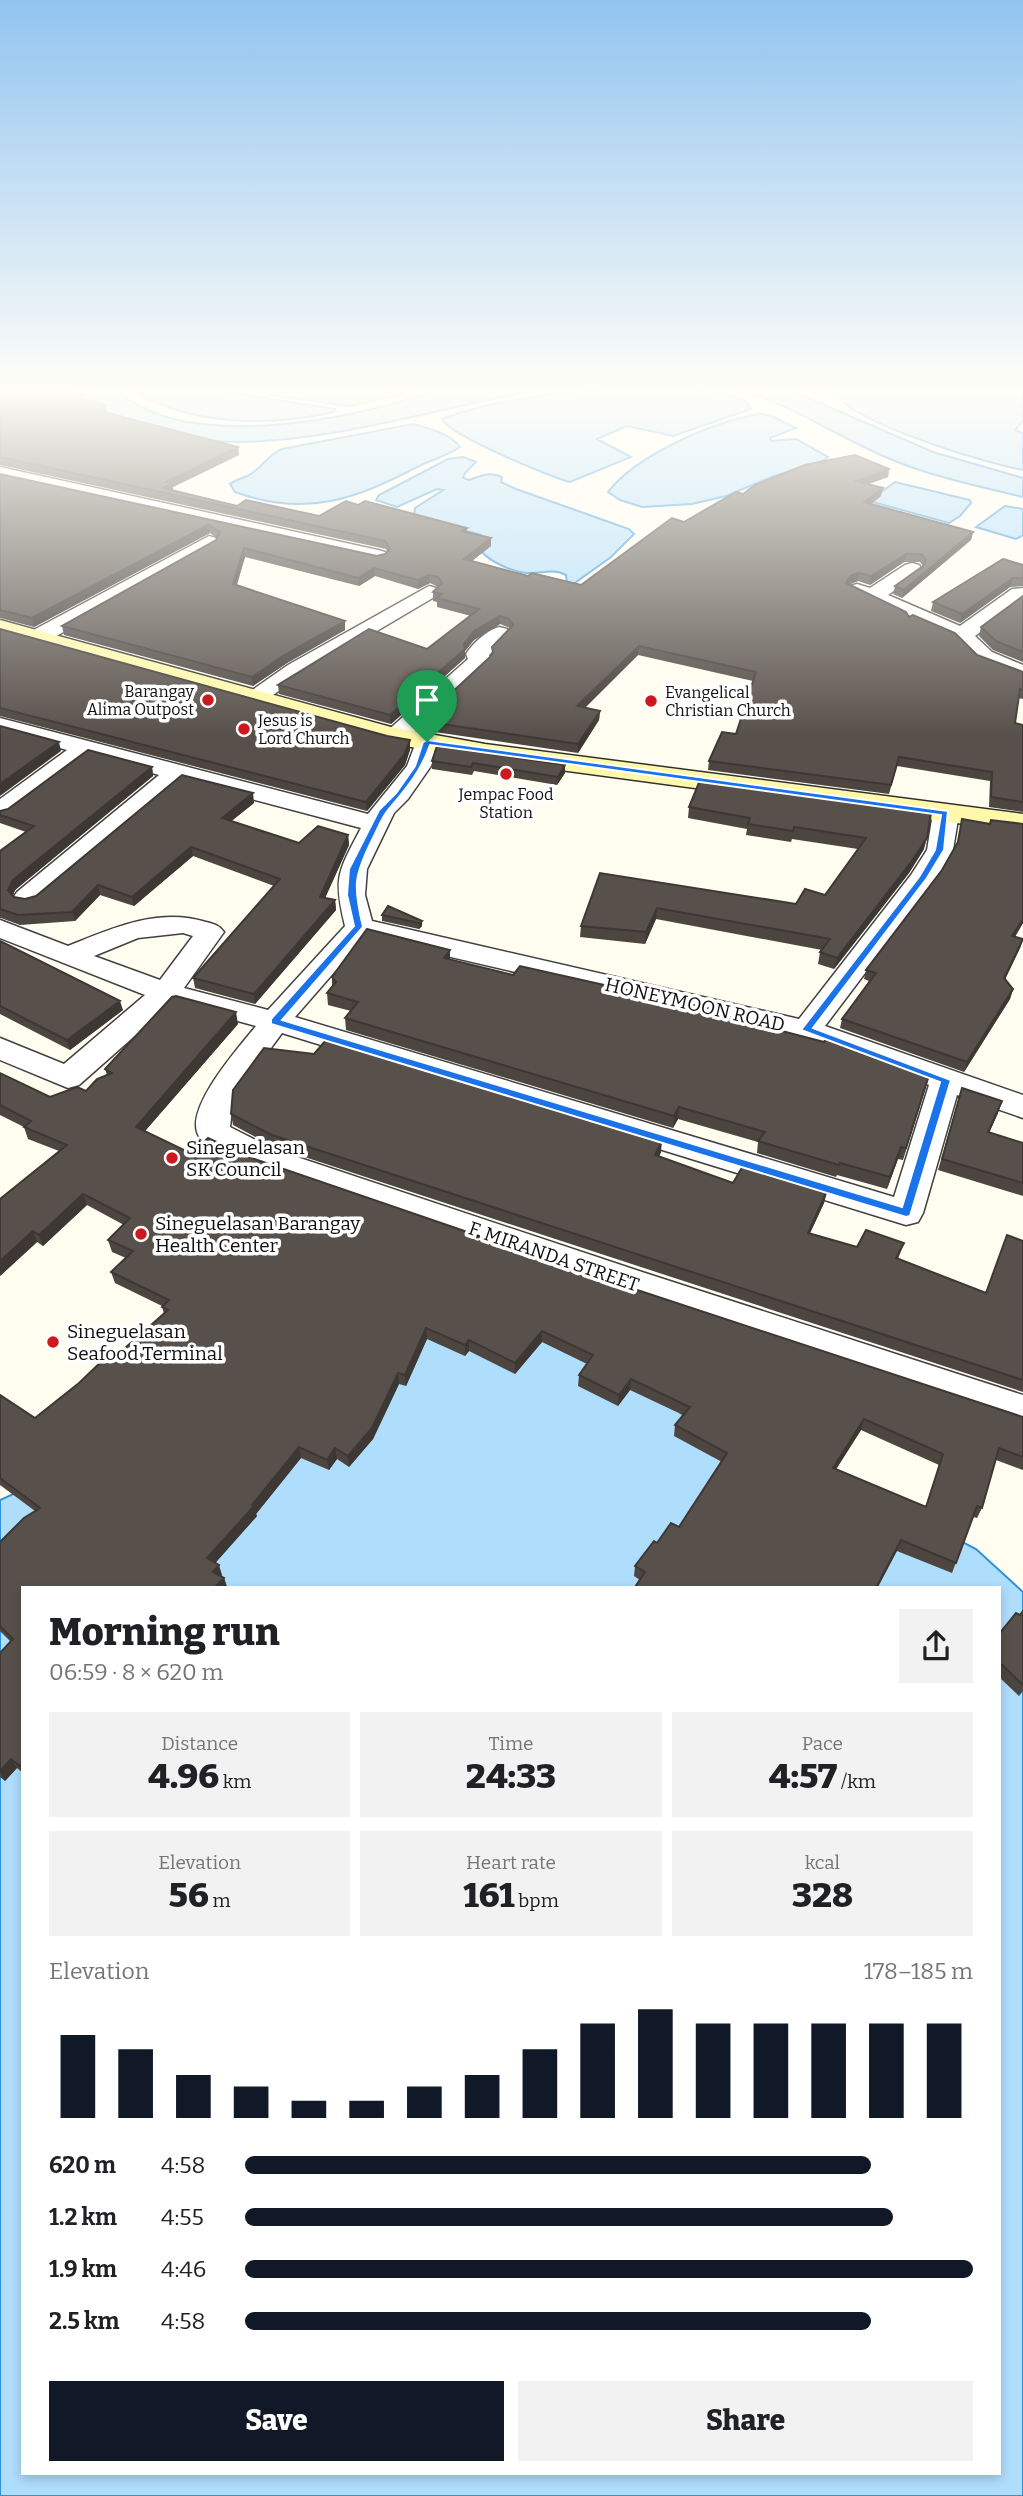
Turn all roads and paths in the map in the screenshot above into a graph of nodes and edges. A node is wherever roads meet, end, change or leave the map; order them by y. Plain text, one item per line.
1 (139, 503) edge
2 (209, 542) edge
3 (377, 556) edge
4 (912, 569) edge
5 (429, 592) dead end
6 (1019, 593) edge
7 (0, 627) edge
8 (499, 634) dead end
9 (962, 635) junction
10 (36, 638) junction
11 (1023, 673) edge
12 (253, 698) junction
13 (0, 725) edge
14 (395, 737) junction
15 (427, 742) junction
16 (86, 748) junction
17 (179, 771) junction
18 (0, 811) edge
19 (946, 813) junction
20 (376, 824) junction
21 (1023, 824) edge
22 (27, 898) edge
23 (359, 927) junction
24 (0, 928) edge
25 (68, 956) junction
26 (166, 992) junction
27 (275, 1021) junction
28 (806, 1030) junction
29 (0, 1048) edge
30 (946, 1080) junction
31 (1023, 1107) edge
32 (1023, 1410) edge

1 - 3 street
2 - 10 street
4 - 9 street
5 - 12 street
6 - 9 street
7 - 10 main road
8 - 14 street
9 - 11 street
10 - 12 main road
12 - 14 main road
13 - 16 street
14 - 15 main road
15 - 19 main road
15 - 20 street
16 - 17 street
16 - 18 street
17 - 20 street
17 - 22 street
19 - 21 main road
19 - 28 street
20 - 23 street
23 - 27 street
23 - 28 street, HONEYMOON ROAD
24 - 25 street
25 - 26 street
25 - 26 street
26 - 27 street
26 - 29 street
27 - 30 street
27 - 32 street, F. MIRANDA STREET
28 - 30 street, HONEYMOON ROAD
30 - 31 street, HONEYMOON ROAD

